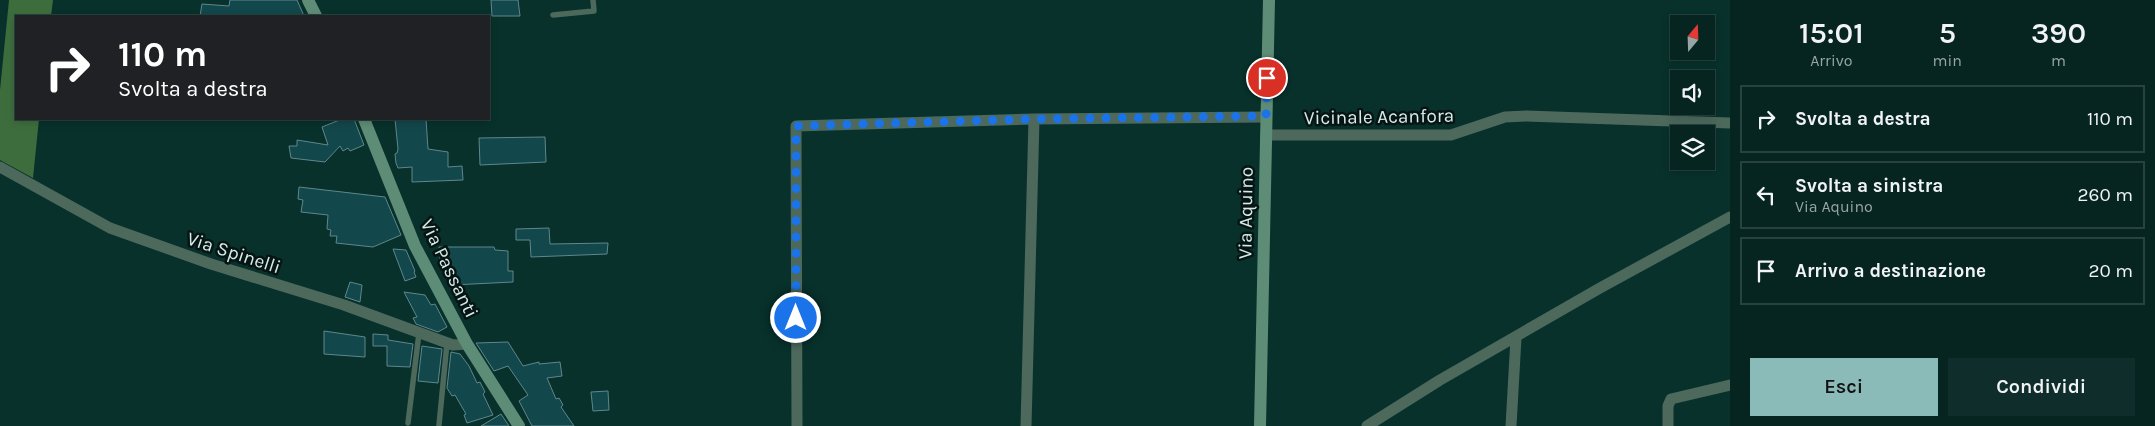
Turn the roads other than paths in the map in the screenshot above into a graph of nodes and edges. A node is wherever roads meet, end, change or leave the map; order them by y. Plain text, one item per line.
1 (308, 0) edge
2 (593, 0) edge
3 (1269, 0) edge
4 (316, 15) edge
5 (553, 15) dead end
6 (1266, 116) junction
7 (1034, 119) junction
8 (364, 120) edge
9 (1730, 124) edge
10 (1266, 135) junction
11 (0, 167) edge
12 (1730, 217) edge
13 (419, 333) junction
14 (1516, 338) junction
15 (447, 343) junction
16 (467, 344) junction
17 (1730, 385) edge
18 (408, 423) dead end
19 (439, 425) edge
20 (519, 426) edge
21 (797, 426) edge
22 (1026, 426) edge
23 (1260, 426) edge
24 (1367, 426) edge
25 (1511, 426) edge
26 (1668, 426) edge

1 - 4 street
2 - 5 lane
3 - 6 street, Via Aquino
6 - 7 street
6 - 10 street, Via Aquino
7 - 21 street
7 - 22 street
8 - 16 street, Via Passanti
9 - 10 street, Vicinale Acanfora
10 - 23 street, Via Aquino
11 - 13 street, Via Spinelli
12 - 14 street
13 - 15 street, Via Spinelli
13 - 18 lane
14 - 24 street
14 - 25 street
15 - 16 street, Via Spinelli
15 - 19 lane
16 - 20 street, Via Passanti
17 - 26 street

